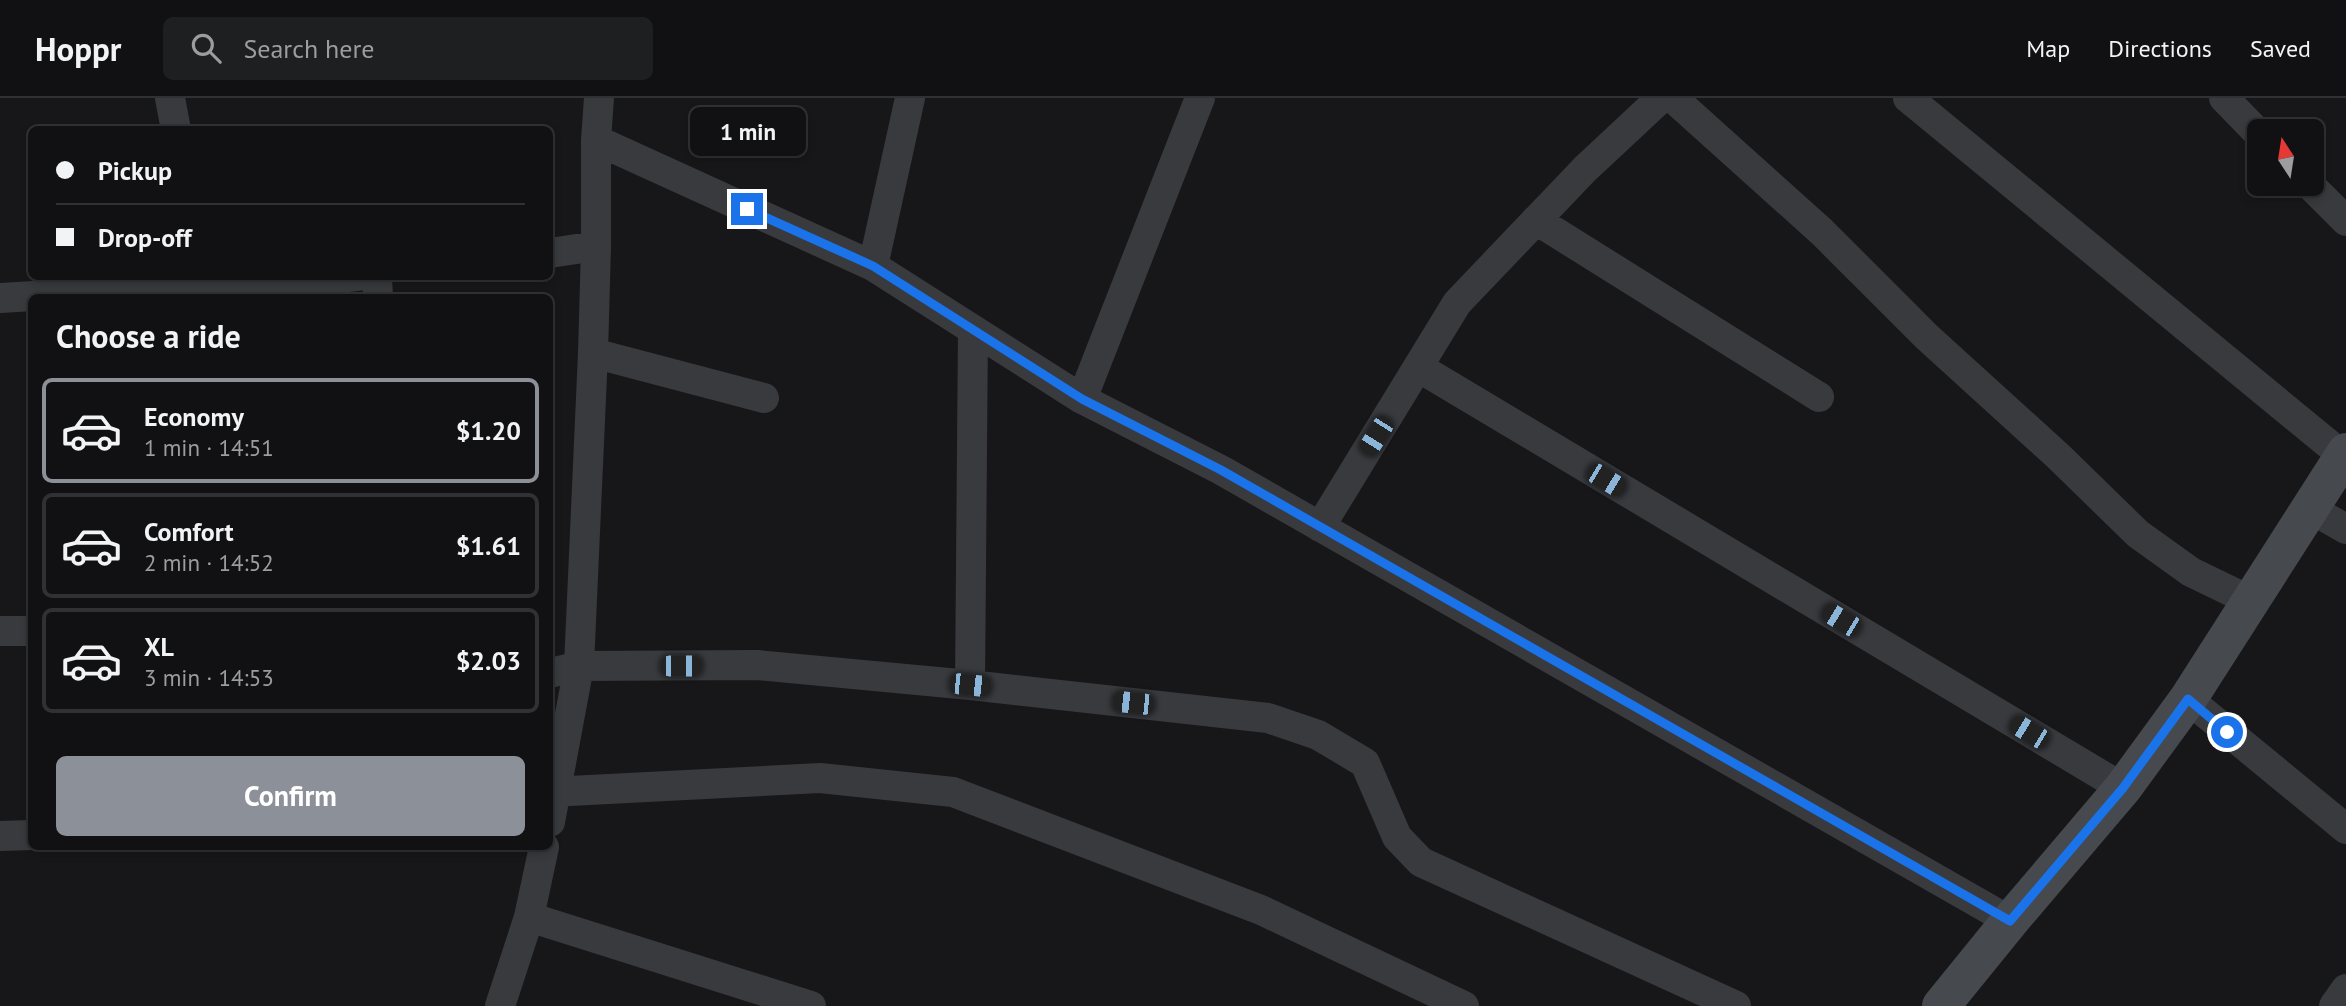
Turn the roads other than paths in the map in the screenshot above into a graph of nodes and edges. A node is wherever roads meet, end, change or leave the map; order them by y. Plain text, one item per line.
1 (170, 98) edge
2 (598, 98) edge
3 (910, 98) edge
4 (1200, 98) edge
5 (1673, 98) edge
6 (1908, 98) edge
7 (2224, 98) edge
8 (1645, 103) edge
9 (2247, 122) edge
10 (175, 126) edge
11 (596, 140) junction
12 (2321, 196) edge
13 (1536, 220) junction
14 (2346, 222) edge
15 (596, 246) junction
16 (553, 253) edge
17 (873, 266) junction
18 (310, 280) edge
19 (203, 289) edge
20 (103, 294) edge
21 (28, 297) edge
22 (0, 298) edge
23 (973, 330) junction
24 (593, 353) junction
25 (1418, 367) junction
26 (1819, 397) dead end
27 (764, 398) dead end
28 (1082, 399) junction
29 (2344, 454) edge
30 (2311, 509) junction
31 (1320, 527) junction
32 (2346, 529) edge
33 (2251, 601) junction
34 (0, 631) edge
35 (28, 631) edge
36 (579, 666) junction
37 (553, 672) edge
38 (970, 685) junction
39 (2188, 699) junction
40 (2123, 788) junction
41 (553, 792) edge
42 (2346, 829) edge
43 (28, 835) edge
44 (0, 836) edge
45 (543, 850) edge
46 (529, 917) junction
47 (2010, 921) junction
48 (2346, 989) edge
49 (500, 1006) edge
50 (811, 1006) edge
51 (1464, 1006) edge
52 (1736, 1006) edge
53 (1941, 1006) edge
54 (2334, 1006) edge

1 - 10 street
2 - 11 street
3 - 17 street
4 - 28 street
5 - 33 street
6 - 29 street
7 - 9 street
8 - 13 street
11 - 15 street
11 - 17 street
12 - 14 street
13 - 25 street
13 - 26 street
15 - 16 street
15 - 24 street
17 - 23 street
18 - 19 street
19 - 20 street
21 - 22 street
23 - 28 street
23 - 38 street
24 - 27 street
24 - 36 street
25 - 31 street
25 - 40 street
28 - 31 street
29 - 30 street
30 - 32 street
30 - 33 street
31 - 47 street
33 - 39 street
34 - 35 street
36 - 37 street
36 - 38 street
36 - 41 street
38 - 52 street
39 - 40 street
39 - 42 street
40 - 47 street
41 - 51 street
43 - 44 street
45 - 46 street
46 - 49 street
46 - 50 street
47 - 53 street
48 - 54 street

